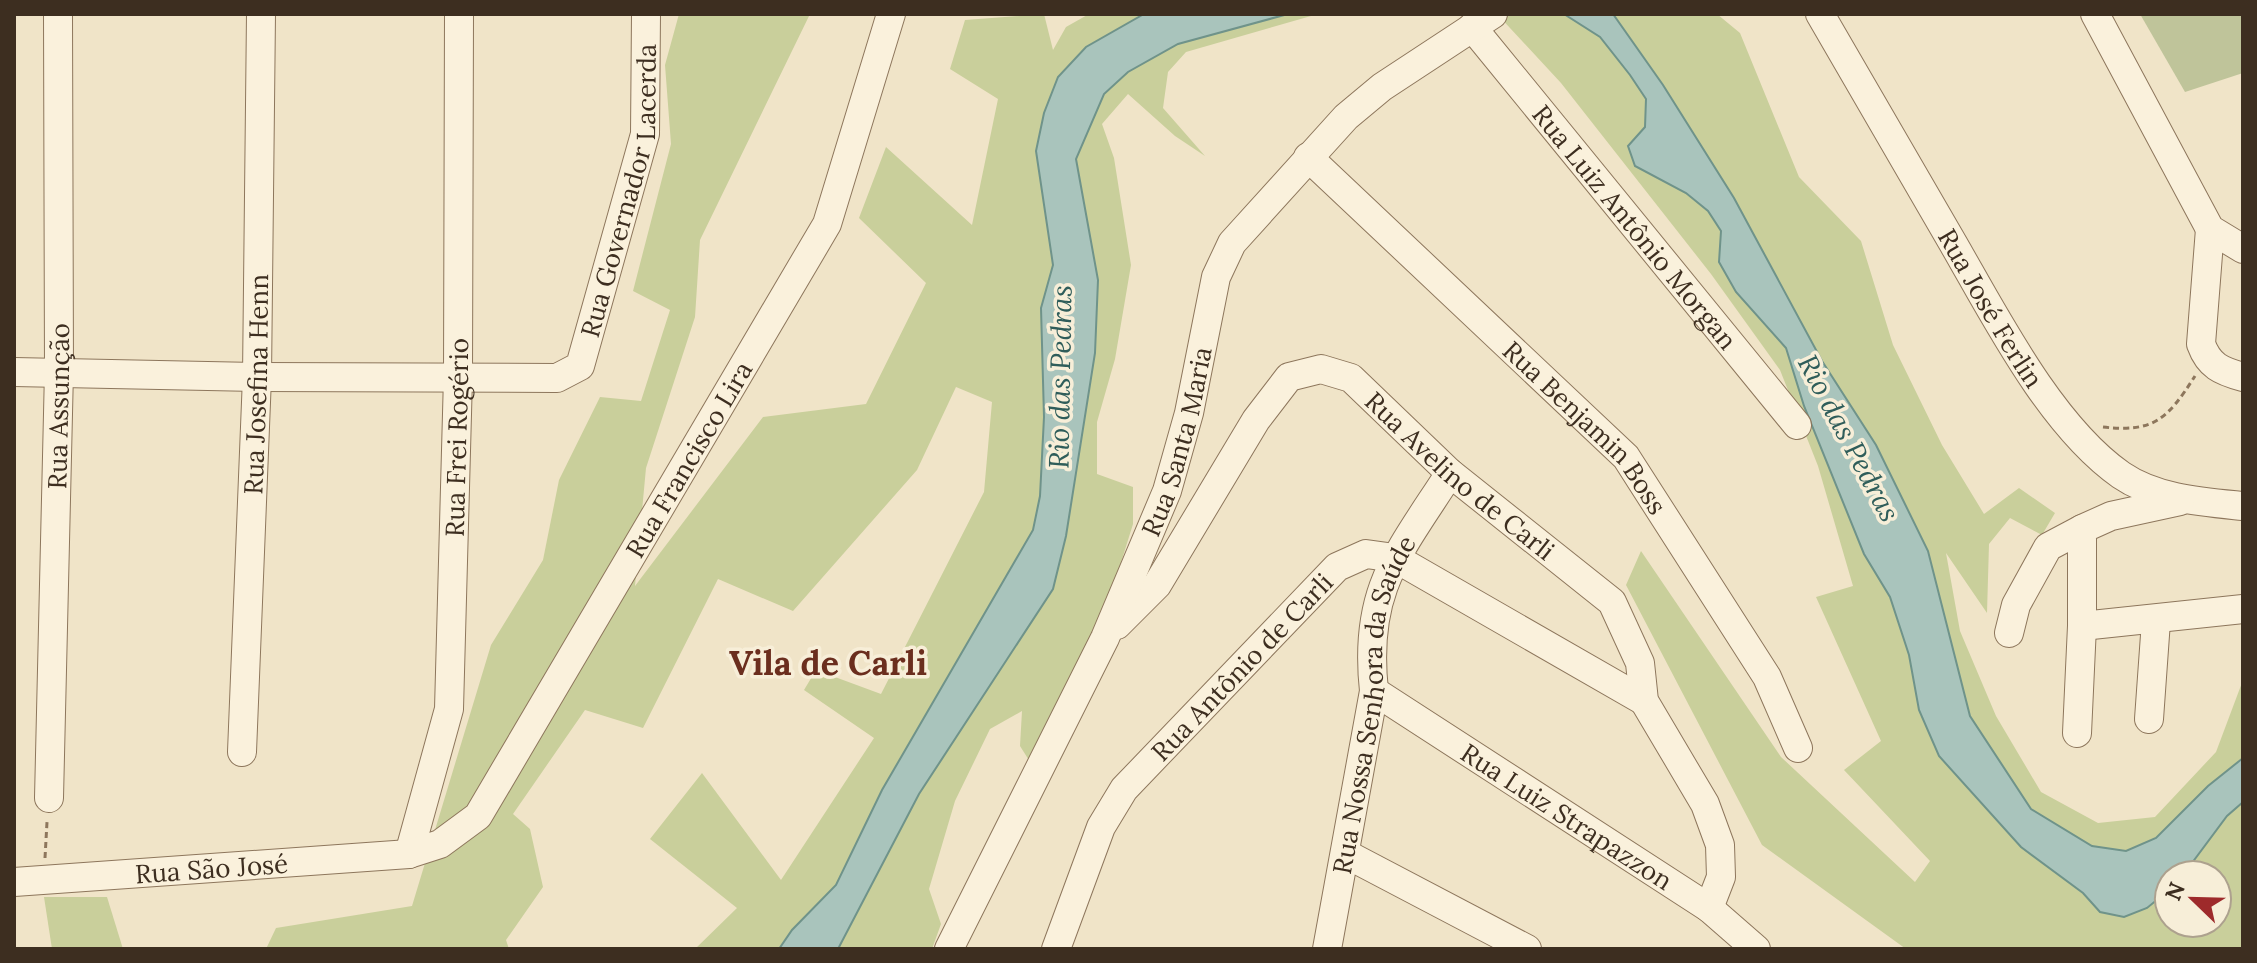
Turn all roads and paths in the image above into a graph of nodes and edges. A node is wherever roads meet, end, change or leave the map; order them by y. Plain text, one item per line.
1 (58, 14) edge
2 (261, 14) edge
3 (459, 14) edge
4 (646, 14) edge
5 (891, 14) edge
6 (1820, 14) edge
7 (2095, 14) edge
8 (1482, 21) edge
9 (1308, 157) junction
10 (2210, 229) junction
11 (2243, 249) edge
12 (2206, 360) junction
13 (59, 371) junction
14 (14, 372) edge
15 (257, 377) junction
16 (458, 377) junction
17 (2243, 377) edge
18 (1797, 425) dead end
19 (2092, 426) dead end
20 (1450, 473) junction
21 (2186, 500) junction
22 (2243, 506) edge
23 (2082, 529) junction
24 (1395, 558) junction
25 (2243, 609) edge
26 (2156, 621) junction
27 (2082, 626) junction
28 (2009, 633) dead end
29 (1105, 638) junction
30 (1374, 691) junction
31 (1644, 701) junction
32 (2149, 719) dead end
33 (2077, 733) dead end
34 (1798, 748) dead end
35 (242, 752) dead end
36 (49, 798) joint
37 (409, 854) junction
38 (1346, 854) junction
39 (14, 882) edge
40 (43, 882) junction
41 (1709, 908) junction
42 (1485, 939) edge
43 (949, 949) edge
44 (1056, 949) edge
45 (1327, 949) edge
46 (1527, 949) edge
47 (1756, 949) edge

1 - 13 street, Rua Assunção
2 - 15 street, Rua Josefina Henn
3 - 16 street, Rua Frei Rogério
4 - 16 street, Rua Governador Lacerda
5 - 37 street, Rua Francisco Lira
6 - 21 street, Rua José Ferlin
7 - 10 street
8 - 9 street, Rua Santa Maria
8 - 18 street, Rua Luiz Antônio Morgan
9 - 29 street, Rua Santa Maria
9 - 34 street, Rua Benjamin Boss
10 - 11 street
10 - 12 street
12 - 17 street
12 - 19 path
13 - 14 street
13 - 15 street
13 - 36 street, Rua Assunção
15 - 16 street
15 - 35 street, Rua Josefina Henn
16 - 37 street, Rua Frei Rogério
20 - 24 street, Rua Nossa Senhora da Saúde
20 - 29 street, Rua Avelino de Carli
20 - 31 street, Rua Avelino de Carli
21 - 22 street, Rua José Ferlin
21 - 23 street
23 - 27 street
23 - 28 street
24 - 30 street, Rua Nossa Senhora da Saúde
24 - 31 street
24 - 44 street, Rua Antônio de Carli
25 - 26 street
26 - 27 street
26 - 32 street
27 - 33 street
29 - 43 street, Rua Santa Maria
30 - 38 street, Rua Nossa Senhora da Saúde
30 - 41 street, Rua Luiz Strapazzon
31 - 41 street, Rua Avelino de Carli
36 - 40 path
37 - 40 street, Rua São José
38 - 42 street
38 - 45 street, Rua Nossa Senhora da Saúde
39 - 40 street, Rua São José
41 - 47 street, Rua Luiz Strapazzon
42 - 46 street

